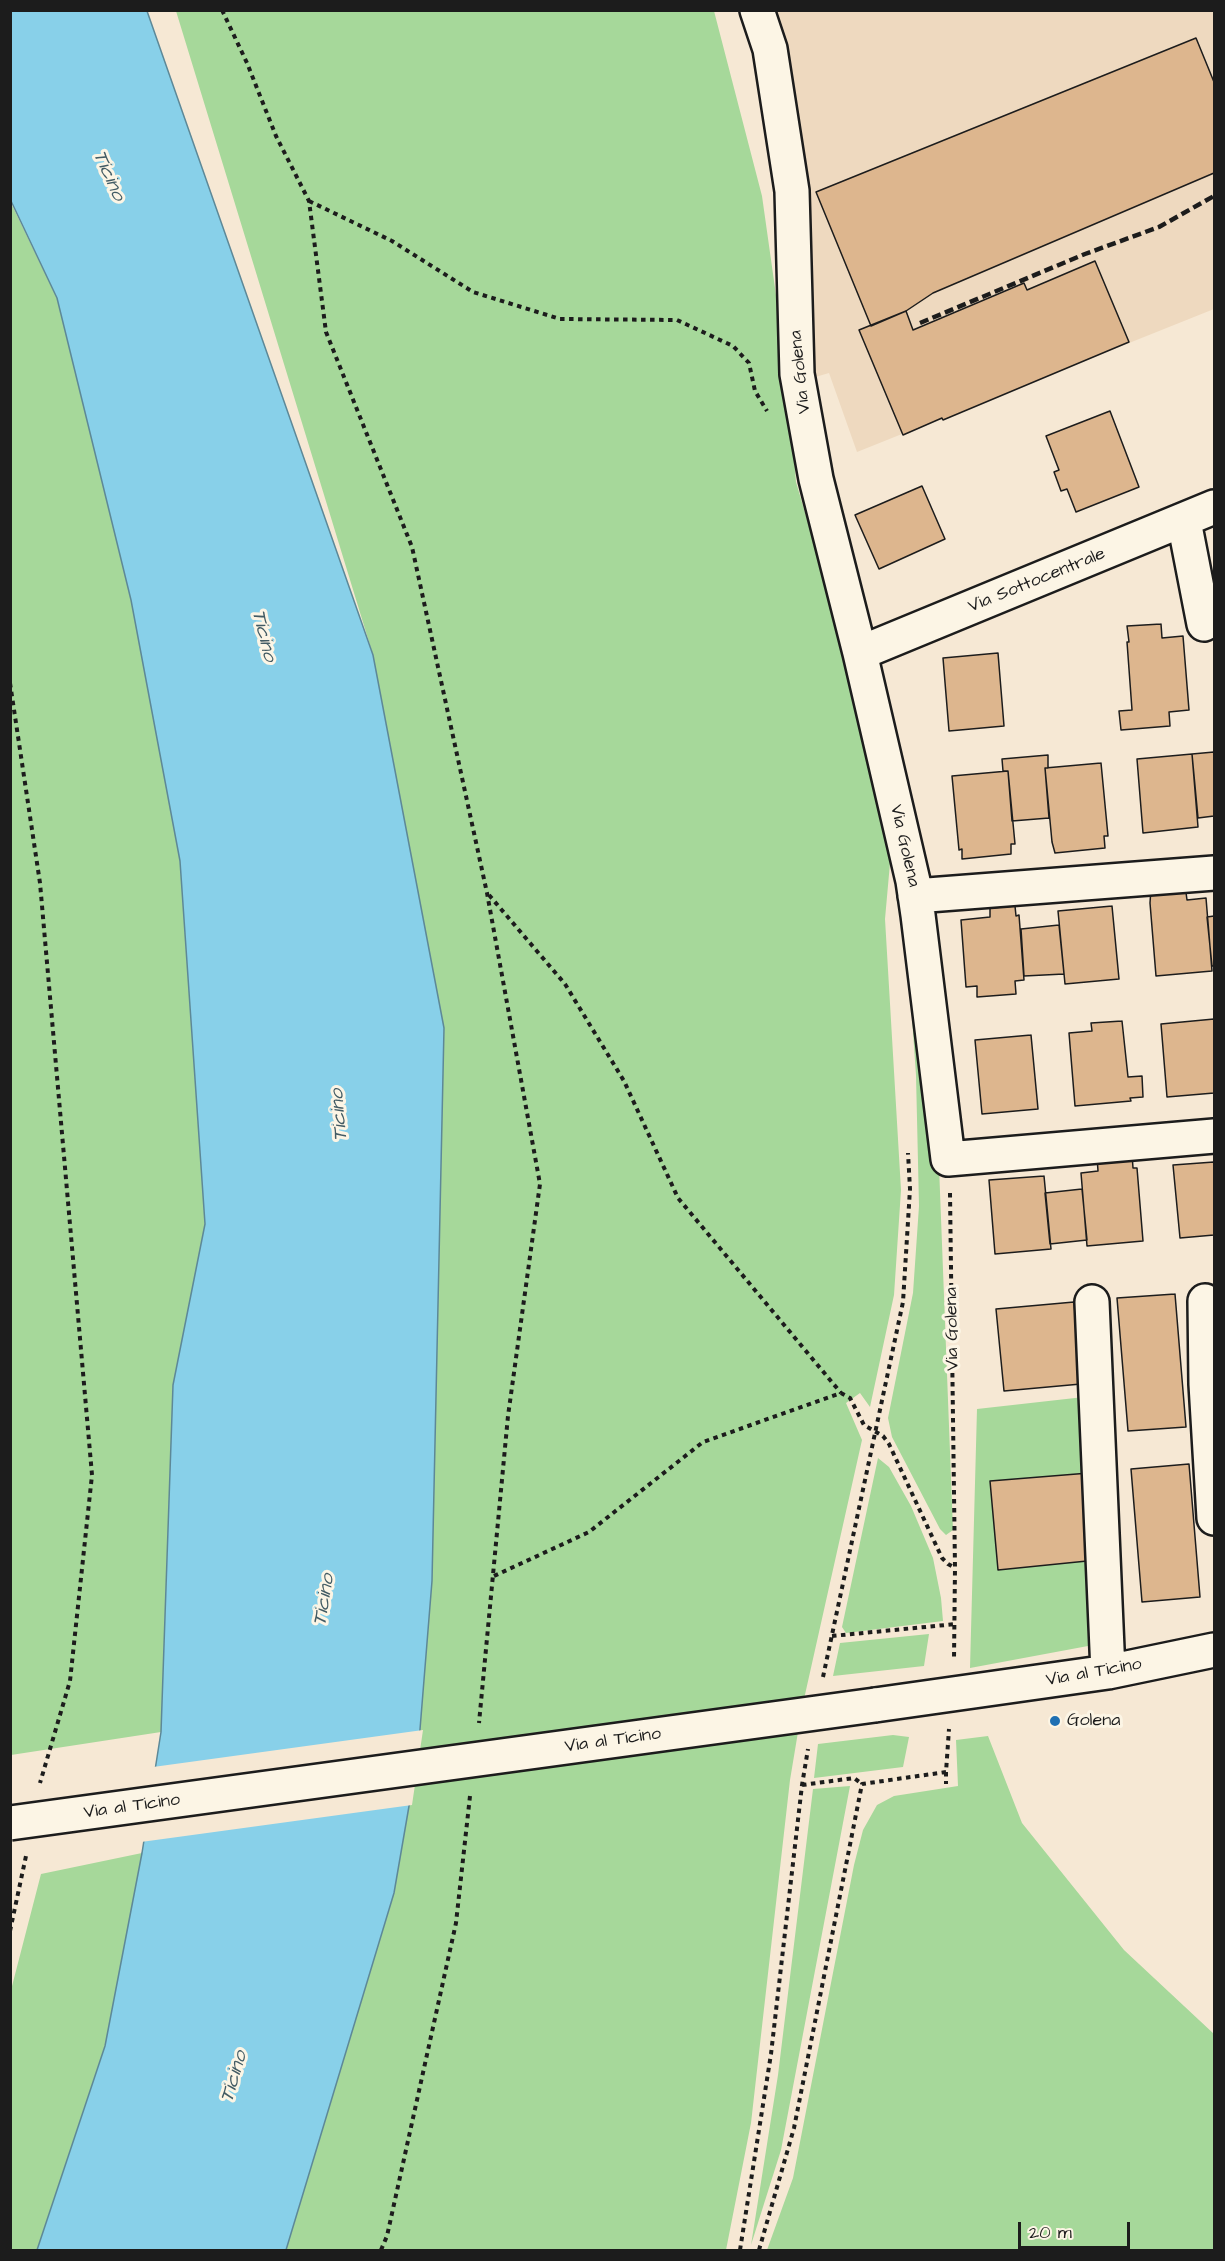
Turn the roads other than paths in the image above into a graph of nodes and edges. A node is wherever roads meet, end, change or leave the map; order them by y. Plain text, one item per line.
1 (757, 10) edge
2 (1215, 507) edge
3 (1184, 521) junction
4 (1204, 624) dead end
5 (860, 653) junction
6 (1215, 873) edge
7 (915, 896) junction
8 (1215, 1136) edge
9 (1205, 1300) dead end
10 (1092, 1302) dead end
11 (1210, 1384) edge
12 (1215, 1518) edge
13 (1215, 1650) edge
14 (1108, 1672) junction
15 (19, 1836) edge

1 - 5 street, Via Golena
2 - 3 street, Via Sottocentrale
3 - 4 street
3 - 5 street, Via Sottocentrale
5 - 7 street, Via Golena
6 - 7 street
7 - 8 street, Via Golena
9 - 11 street
10 - 14 street
11 - 12 street
13 - 14 street, Via al Ticino
14 - 15 street, Via al Ticino, bridge

